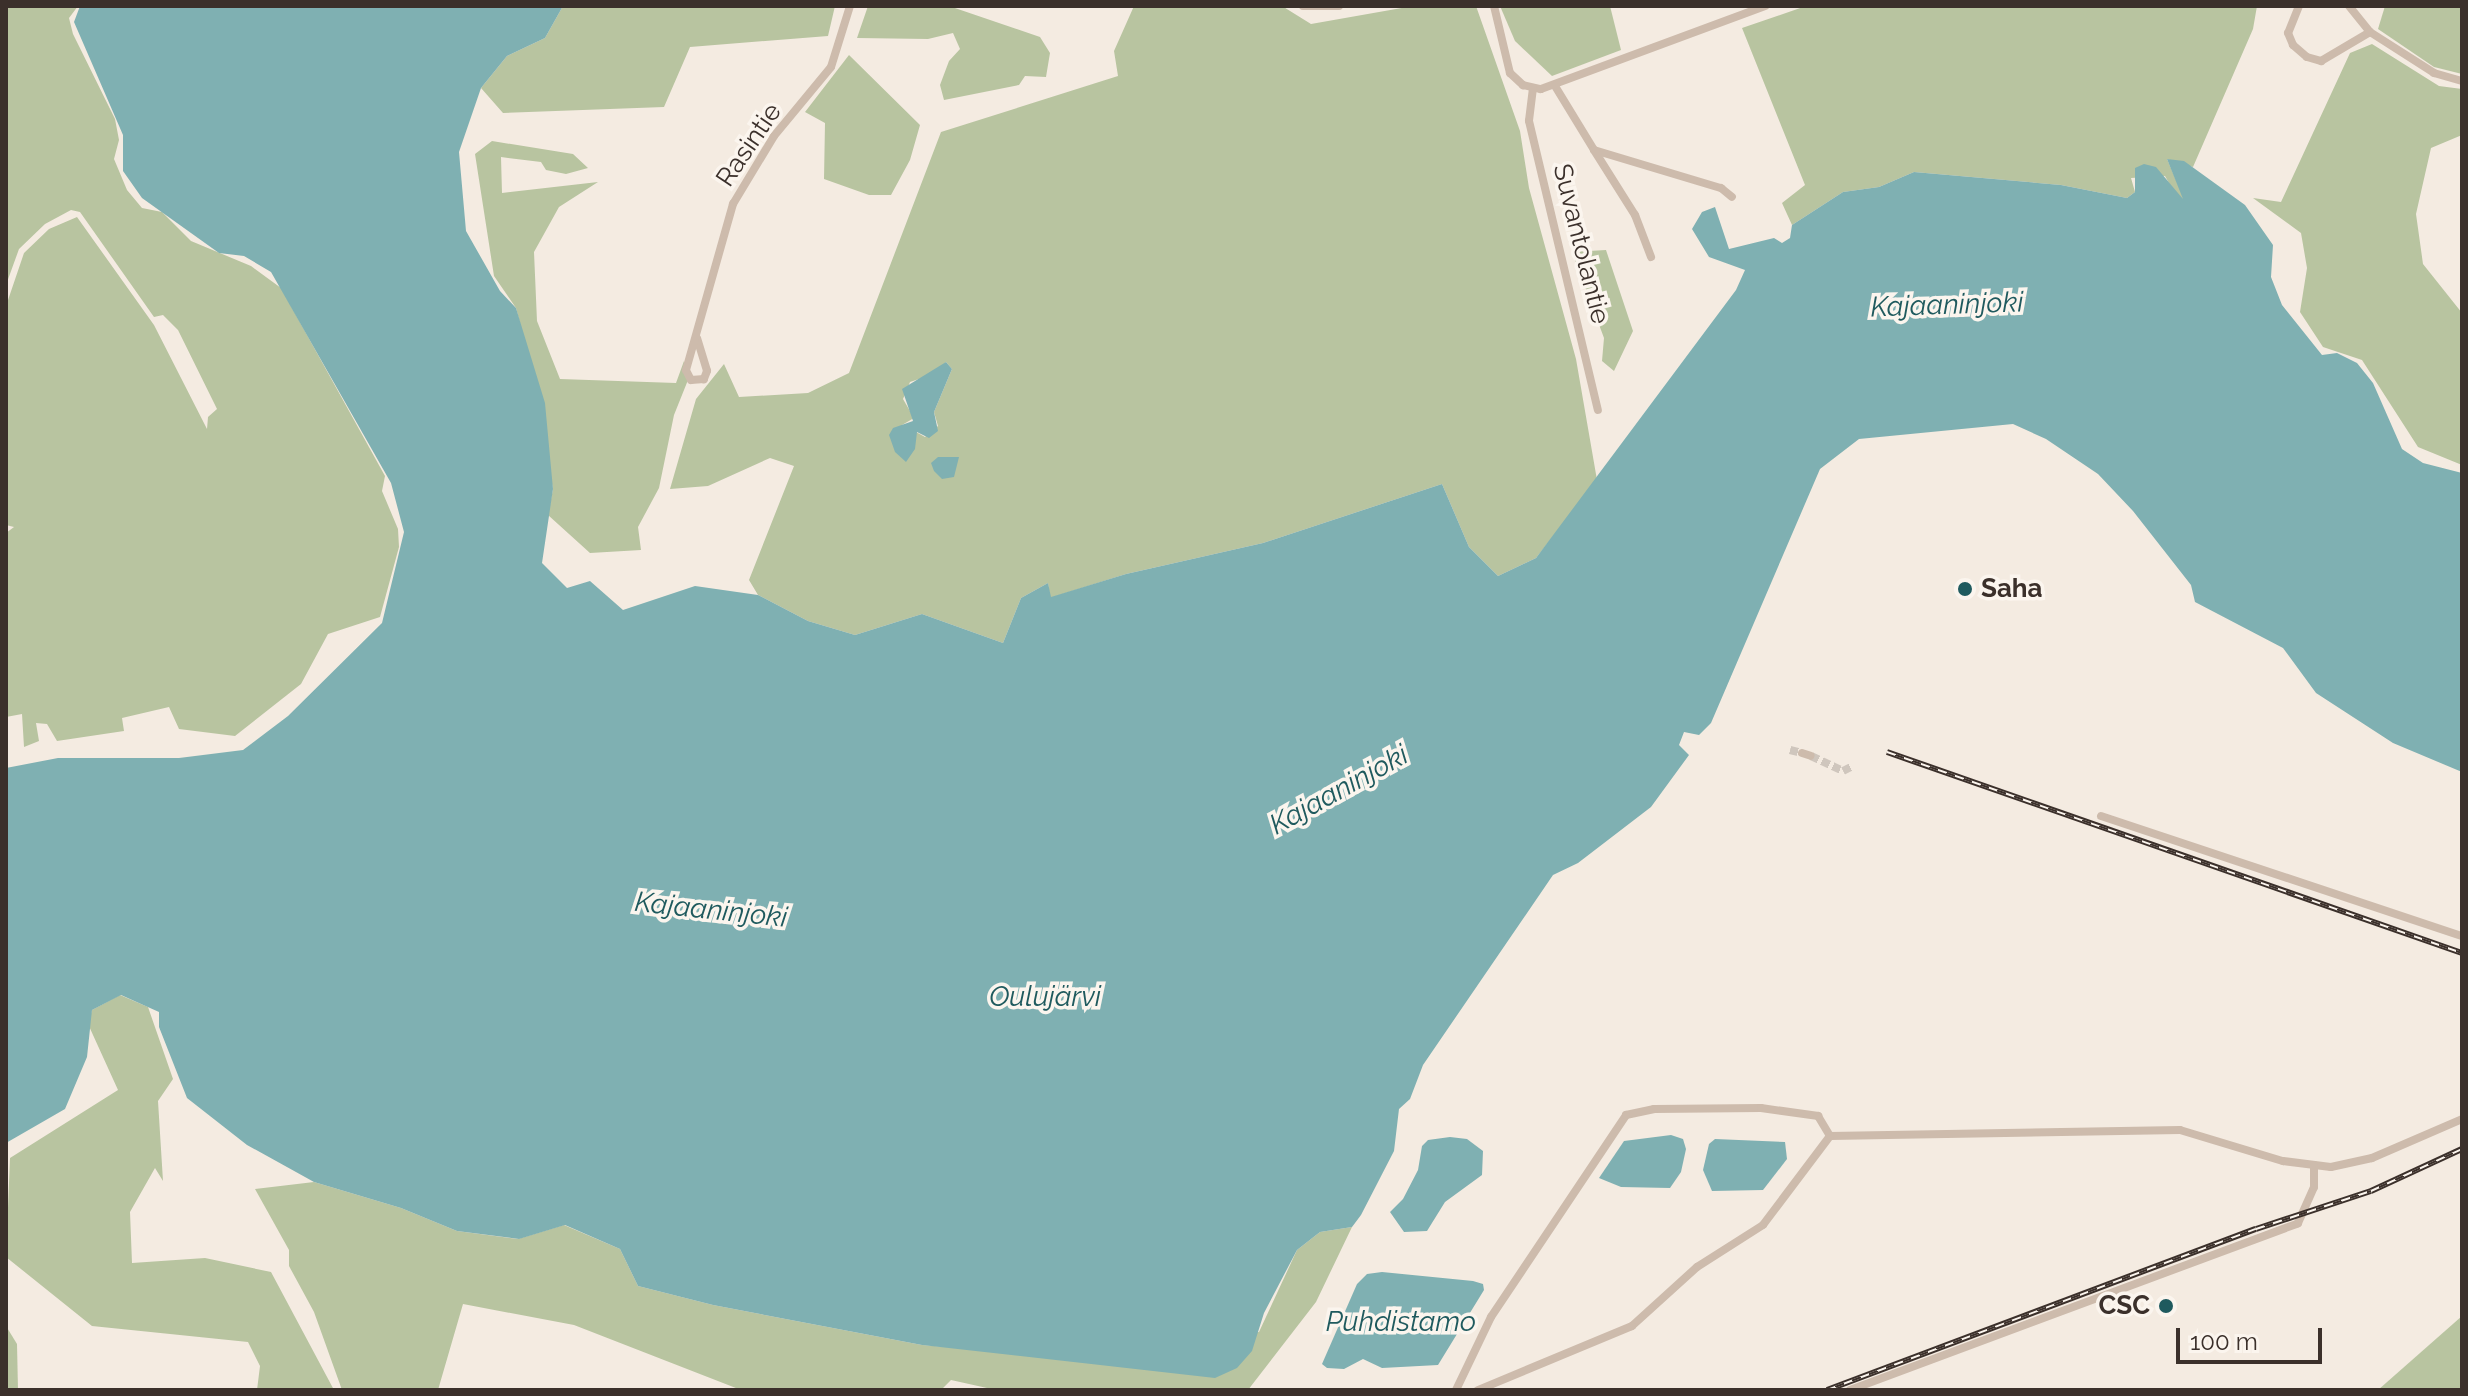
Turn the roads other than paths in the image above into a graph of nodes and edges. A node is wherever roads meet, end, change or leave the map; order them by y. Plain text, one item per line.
1 (850, 6) edge
2 (1339, 6) edge
3 (1494, 6) edge
4 (1765, 6) edge
5 (2299, 6) edge
6 (2349, 6) edge
7 (1305, 8) edge
8 (2370, 32) junction
9 (2462, 81) edge
10 (1555, 86) junction
11 (1533, 88) junction
12 (1594, 150) junction
13 (1732, 197) dead end
14 (1651, 257) dead end
15 (697, 338) junction
16 (1598, 410) dead end
17 (2101, 816) dead end
18 (2462, 936) edge
19 (2462, 1119) edge
20 (1830, 1136) junction
21 (2314, 1165) junction
22 (1456, 1390) edge
23 (1478, 1390) edge
24 (1850, 1390) edge

1 - 15 street, Rasintie
2 - 7 street
3 - 11 street
4 - 10 street
5 - 8 street
6 - 8 street
8 - 9 street
10 - 11 street
10 - 12 street
11 - 16 street, Suvantolantie
12 - 13 street
12 - 14 street
15 - 15 street, Rasintie
17 - 18 street
19 - 21 street
20 - 21 street
20 - 22 street
20 - 23 street
21 - 24 street

